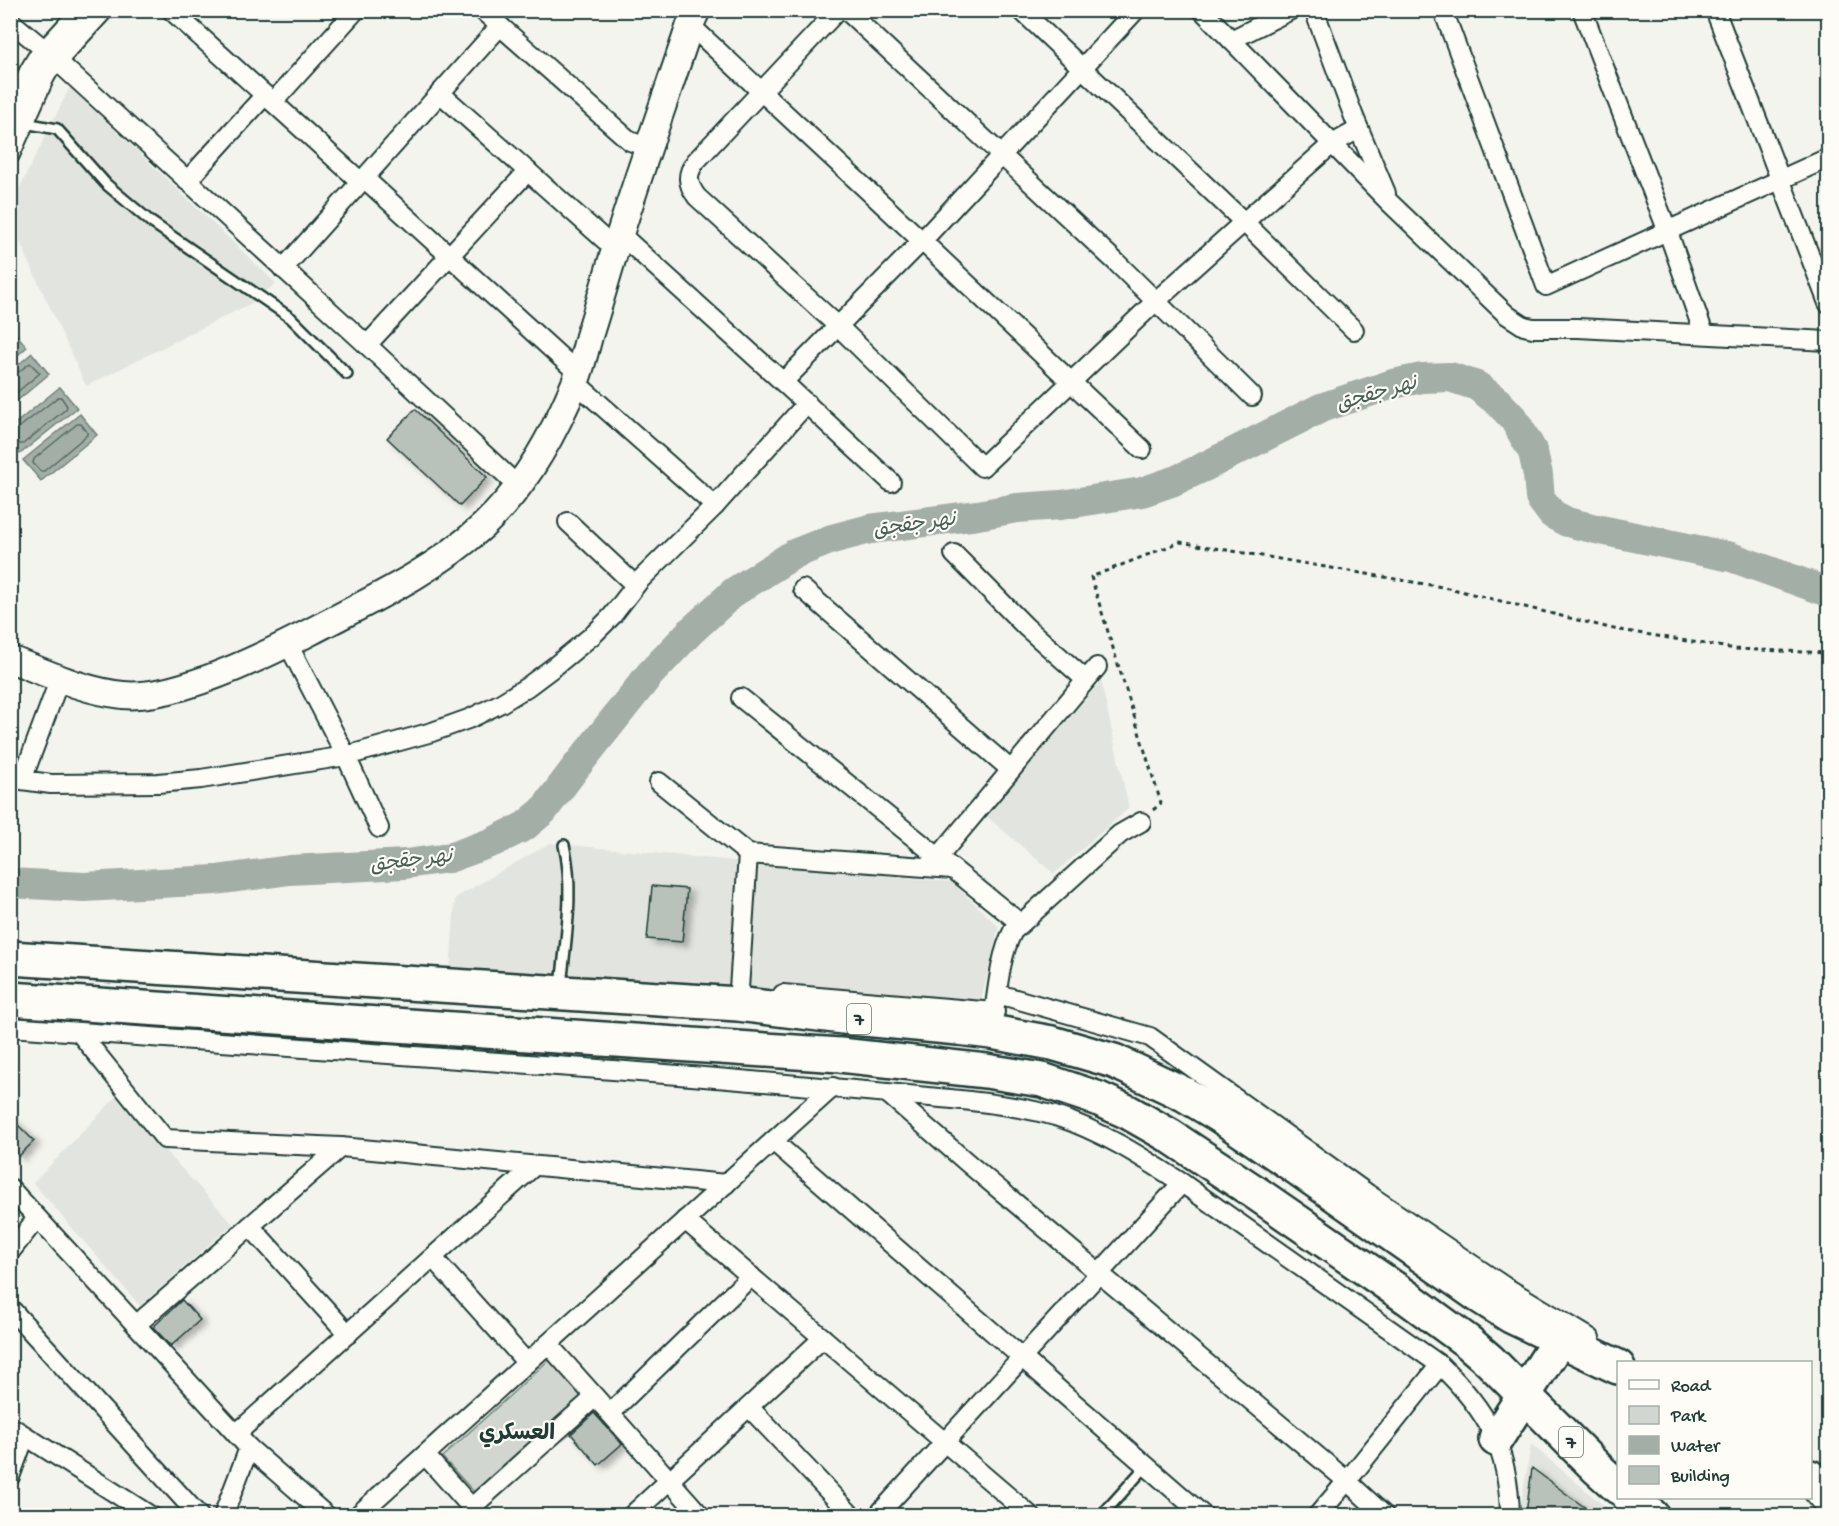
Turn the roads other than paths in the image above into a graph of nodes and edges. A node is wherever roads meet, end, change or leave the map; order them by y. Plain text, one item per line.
1 (81, 10) edge
2 (104, 10) edge
3 (171, 10) edge
4 (482, 10) edge
5 (838, 10) edge
6 (846, 10) edge
7 (1021, 10) edge
8 (1136, 10) edge
9 (1202, 10) edge
10 (1291, 10) edge
11 (1314, 10) edge
12 (1443, 10) edge
13 (1582, 10) edge
14 (1715, 10) edge
15 (354, 11) edge
16 (693, 15) edge
17 (10, 21) edge
18 (500, 26) junction
19 (1231, 40) junction
20 (50, 55) junction
21 (1082, 68) junction
22 (761, 92) junction
23 (440, 93) junction
24 (269, 99) junction
25 (18, 118) edge
26 (1359, 129) junction
27 (1332, 144) junction
28 (649, 148) junction
29 (10, 155) edge
30 (1002, 156) junction
31 (1828, 158) edge
32 (528, 171) junction
33 (362, 180) junction
34 (1780, 180) junction
35 (188, 181) junction
36 (1389, 202) junction
37 (1244, 222) junction
38 (1668, 232) junction
39 (922, 241) junction
40 (617, 242) junction
41 (449, 256) junction
42 (283, 270) junction
43 (1155, 301) junction
44 (1828, 303) edge
45 (838, 326) junction
46 (1354, 330) dead end
47 (1704, 334) junction
48 (1828, 341) edge
49 (367, 345) junction
50 (347, 374) dead end
51 (577, 378) junction
52 (783, 382) junction
53 (1071, 382) junction
54 (1252, 396) dead end
55 (807, 403) junction
56 (1142, 449) dead end
57 (891, 482) dead end
58 (518, 486) junction
59 (715, 506) junction
60 (568, 522) dead end
61 (954, 554) dead end
62 (635, 585) junction
63 (803, 589) dead end
64 (288, 644) junction
65 (10, 659) edge
66 (60, 678) junction
67 (741, 698) dead end
68 (346, 756) junction
69 (1011, 770) junction
70 (659, 782) dead end
71 (1141, 822) road end
72 (379, 828) dead end
73 (564, 845) dead end
74 (748, 854) junction
75 (940, 864) junction
76 (1020, 923) junction
77 (10, 958) edge
78 (561, 993) junction
79 (739, 997) junction
80 (10, 999) edge
81 (995, 1013) junction
82 (10, 1027) edge
83 (79, 1032) junction
84 (833, 1087) junction
85 (887, 1093) junction
86 (773, 1141) junction
87 (341, 1147) junction
88 (534, 1166) junction
89 (1182, 1183) junction
90 (726, 1184) junction
91 (10, 1188) edge
92 (36, 1218) junction
93 (685, 1220) junction
94 (250, 1226) junction
95 (10, 1252) edge
96 (433, 1258) junction
97 (1099, 1272) junction
98 (751, 1276) junction
99 (10, 1308) edge
100 (136, 1325) junction
101 (348, 1334) junction
102 (822, 1338) junction
103 (1559, 1340) junction
104 (548, 1344) junction
105 (1022, 1357) junction
106 (1618, 1361) edge
107 (527, 1363) junction
108 (1440, 1365) junction
109 (1524, 1394) junction
110 (595, 1397) junction
111 (749, 1407) junction
112 (610, 1413) junction
113 (18, 1431) edge
114 (236, 1434) junction
115 (1496, 1439) junction
116 (944, 1441) junction
117 (249, 1448) junction
118 (424, 1455) junction
119 (1147, 1465) junction
120 (10, 1477) edge
121 (1812, 1479) edge
122 (669, 1480) junction
123 (1347, 1481) junction
124 (1617, 1486) edge
125 (1828, 1498) edge
126 (1632, 1499) edge
127 (475, 1511) edge
128 (151, 1515) edge
129 (199, 1515) edge
130 (223, 1515) edge
131 (327, 1515) edge
132 (357, 1515) edge
133 (631, 1515) edge
134 (701, 1515) edge
135 (852, 1515) edge
136 (877, 1515) edge
137 (1030, 1515) edge
138 (1101, 1515) edge
139 (1204, 1515) edge
140 (1317, 1515) edge
141 (1385, 1515) edge
142 (1510, 1515) edge
143 (1652, 1515) edge

1 - 20 street
2 - 20 street
3 - 24 street
4 - 18 street
5 - 22 street
6 - 30 street
7 - 21 street
8 - 21 street
9 - 19 street
10 - 19 street
11 - 26 street
12 - 38 street
13 - 38 street
14 - 34 street
15 - 24 street
16 - 22 street
16 - 28 street
17 - 20 street
18 - 23 street
18 - 28 street
19 - 27 street
20 - 25 street
20 - 35 street
21 - 30 street
21 - 37 street
22 - 39 street
22 - 45 street
23 - 32 street
23 - 33 street
24 - 33 street
24 - 35 street
25 - 29 street
25 - 50 lane
26 - 27 street
26 - 36 street
27 - 36 street
27 - 37 street
28 - 40 street
30 - 39 street
30 - 43 street
31 - 34 street
32 - 40 street
32 - 41 street
33 - 41 street
33 - 42 street
34 - 38 street
34 - 44 street
35 - 42 street
36 - 47 street
37 - 43 street
37 - 46 street
38 - 47 street
39 - 45 street
39 - 53 street
40 - 51 street
40 - 52 street
41 - 49 street
41 - 51 street
42 - 49 street
43 - 53 street
43 - 54 street
45 - 52 street
45 - 53 street
47 - 48 street
49 - 58 street
51 - 58 street
51 - 59 street
52 - 55 street
53 - 56 street
55 - 57 street
55 - 59 street
58 - 64 street
59 - 62 street
60 - 62 street
61 - 69 street
62 - 68 street
63 - 69 street
64 - 66 street
64 - 68 street
65 - 66 street
66 - 68 street
67 - 75 street
68 - 72 street
69 - 75 street
70 - 74 street
71 - 76 street
73 - 78 lane
74 - 75 street
74 - 79 street
75 - 76 street
76 - 81 street
77 - 78 highway, 7
78 - 79 highway, 7
79 - 81 highway, 7
80 - 109 highway, 7
81 - 103 highway, 7
81 - 106 street
82 - 83 street
83 - 84 street
83 - 87 street
84 - 85 street
84 - 86 street
85 - 89 street
85 - 97 street
86 - 90 street
86 - 105 street
87 - 88 street
87 - 94 street
88 - 90 street
88 - 96 street
89 - 97 street
89 - 108 street
90 - 93 street
91 - 92 street
92 - 95 street
92 - 100 street
93 - 98 street
93 - 104 street
94 - 100 street
94 - 101 street
96 - 101 street
96 - 107 street
97 - 105 street
97 - 123 street
98 - 102 street
98 - 112 street
99 - 129 street
100 - 114 street
101 - 114 street
102 - 111 street
102 - 116 street
103 - 106 highway, 7
103 - 109 highway
104 - 107 street
104 - 110 street
105 - 116 street
105 - 119 street
107 - 118 street
108 - 115 street
108 - 123 street
109 - 115 highway
109 - 124 highway, 7
110 - 112 street
110 - 127 street
111 - 122 street
111 - 135 street
112 - 122 street
113 - 120 street
113 - 128 street
114 - 117 street
115 - 142 street
116 - 136 street
116 - 137 street
117 - 130 street
117 - 131 street
118 - 127 street
118 - 132 street
119 - 138 lane
119 - 139 street
121 - 125 highway
122 - 133 street
122 - 134 street
123 - 140 street
123 - 141 street
126 - 143 highway

